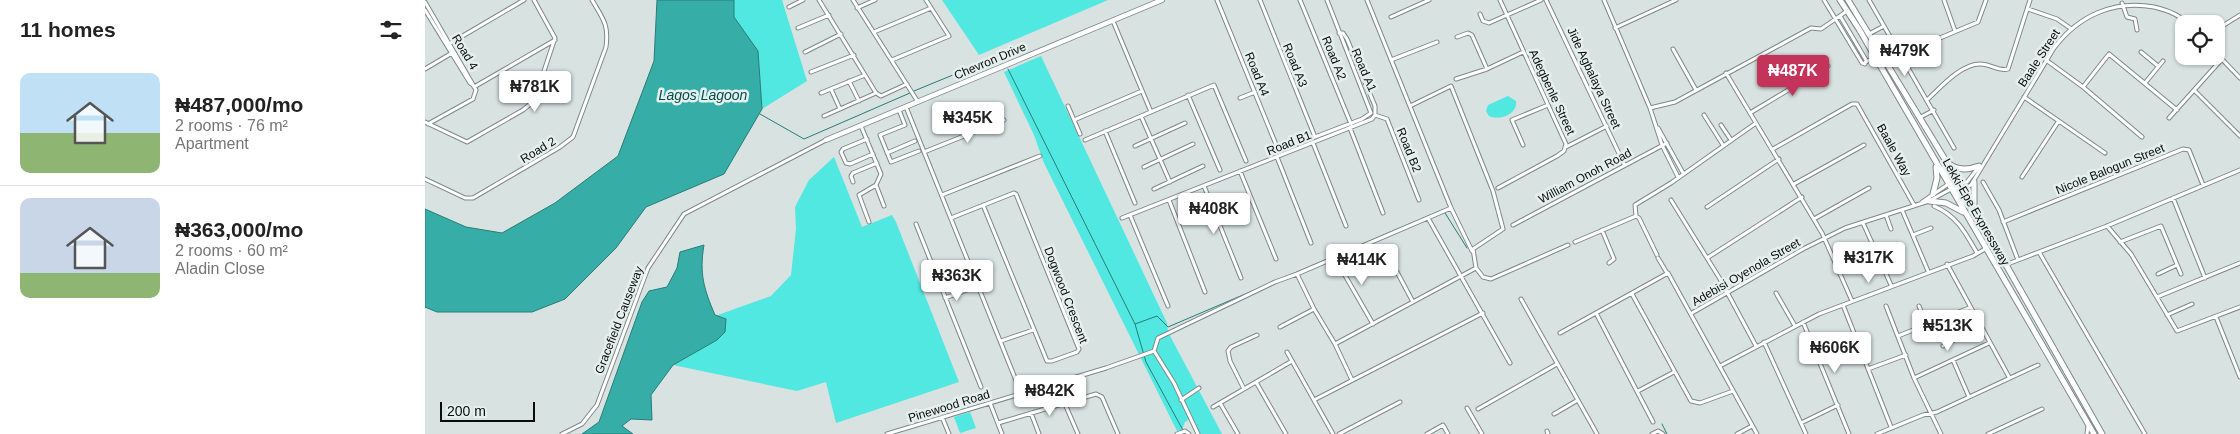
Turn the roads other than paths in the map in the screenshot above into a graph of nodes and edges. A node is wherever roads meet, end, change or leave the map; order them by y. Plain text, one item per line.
1 (524, 0) edge
2 (534, 0) edge
3 (592, 0) edge
4 (803, 0) edge
5 (819, 0) edge
6 (853, 0) edge
7 (875, 0) edge
8 (926, 0) edge
9 (1162, 0) edge
10 (1217, 0) edge
11 (1259, 0) edge
12 (1300, 0) edge
13 (1327, 0) edge
14 (1367, 0) edge
15 (1416, 0) edge
16 (1429, 0) edge
17 (1500, 0) edge
18 (1541, 0) edge
19 (1604, 0) edge
20 (1676, 0) edge
21 (1824, 0) edge
22 (1840, 0) edge
23 (1848, 0) edge
24 (1869, 0) edge
25 (1944, 0) edge
26 (1986, 0) edge
27 (2029, 0) edge
28 (425, 1) edge
29 (1548, 1) edge
30 (2122, 3) junction
31 (1418, 4) junction
32 (789, 7) dead end
33 (857, 8) junction
34 (931, 8) junction
35 (426, 9) edge
36 (2028, 9) junction
37 (1847, 11) junction
38 (1480, 14) dead end
39 (829, 15) junction
40 (2177, 15) edge
41 (2240, 15) edge
42 (1507, 16) junction
43 (1391, 17) dead end
44 (1838, 17) junction
45 (1113, 20) junction
46 (2225, 24) edge
47 (1884, 26) junction
48 (798, 28) dead end
49 (1615, 28) junction
50 (2070, 28) junction
51 (2137, 30) dead end
52 (1955, 31) junction
53 (874, 32) junction
54 (1339, 33) junction
55 (841, 34) junction
56 (1869, 34) junction
57 (1457, 37) dead end
58 (555, 40) junction
59 (1437, 42) dead end
60 (448, 44) junction
61 (1673, 49) dead end
62 (453, 52) junction
63 (805, 52) dead end
64 (1523, 52) junction
65 (2141, 52) dead end
66 (1902, 54) junction
67 (854, 55) junction
68 (1875, 57) junction
69 (892, 60) junction
70 (1391, 60) junction
71 (2046, 60) junction
72 (2163, 61) dead end
73 (2225, 62) edge
74 (2217, 65) edge
75 (1828, 66) dead end
76 (2158, 66) junction
77 (425, 69) edge
78 (1487, 69) junction
79 (811, 72) dead end
80 (1726, 73) junction
81 (865, 75) junction
82 (2240, 78) edge
83 (1456, 79) dead end
84 (849, 81) junction
85 (2145, 82) junction
86 (907, 84) junction
87 (474, 86) junction
88 (2083, 87) junction
89 (831, 89) junction
90 (1696, 90) junction
91 (1142, 91) junction
92 (2195, 91) junction
93 (1255, 92) junction
94 (821, 93) dead end
95 (876, 93) junction
96 (1188, 95) junction
97 (2024, 97) junction
98 (1240, 98) dead end
99 (1928, 99) junction
100 (859, 101) junction
101 (918, 102) junction
102 (1548, 105) junction
103 (1068, 106) dead end
104 (1410, 106) junction
105 (906, 107) junction
106 (1650, 108) junction
107 (840, 109) junction
108 (899, 110) junction
109 (1934, 110) junction
110 (2177, 110) junction
111 (1151, 112) junction
112 (1750, 113) junction
113 (1704, 114) dead end
114 (1375, 115) junction
115 (824, 116) dead end
116 (1141, 116) junction
117 (1919, 118) junction
118 (2169, 118) dead end
119 (1911, 119) junction
120 (1004, 120) dead end
121 (1074, 120) junction
122 (2058, 122) junction
123 (427, 123) edge
124 (1185, 123) dead end
125 (1756, 123) junction
126 (1351, 124) junction
127 (1721, 125) dead end
128 (861, 126) junction
129 (1607, 126) junction
130 (1657, 127) junction
131 (1350, 128) junction
132 (1105, 131) junction
133 (1080, 134) dead end
134 (2240, 136) edge
135 (1315, 137) junction
136 (2142, 137) dead end
137 (867, 139) junction
138 (1151, 139) junction
139 (826, 140) joint
140 (1085, 140) dead end
141 (1731, 140) junction
142 (915, 141) dead end
143 (1313, 143) junction
144 (1667, 143) junction
145 (1193, 144) dead end
146 (1523, 145) dead end
147 (1662, 145) junction
148 (1864, 145) dead end
149 (1135, 146) dead end
150 (1723, 146) junction
151 (1565, 147) junction
152 (1773, 148) junction
153 (1954, 148) dead end
154 (1283, 150) joint
155 (919, 151) dead end
156 (925, 152) junction
157 (1938, 152) junction
158 (887, 153) junction
159 (2105, 153) dead end
160 (873, 154) junction
161 (1040, 156) dead end
162 (1277, 157) junction
163 (1933, 157) junction
164 (1987, 158) junction
165 (1161, 159) junction
166 (1779, 160) junction
167 (1245, 161) dead end
168 (877, 163) junction
169 (1624, 164) junction
170 (1203, 166) dead end
171 (1979, 166) junction
172 (1144, 167) dead end
173 (1221, 170) dead end
174 (2240, 170) edge
175 (1240, 171) junction
176 (1683, 173) junction
177 (1678, 177) junction
178 (425, 178) edge
179 (2023, 178) dead end
180 (853, 182) dead end
181 (1170, 182) junction
182 (1974, 182) junction
183 (1983, 182) dead end
184 (1948, 183) junction
185 (1957, 183) junction
186 (1795, 184) junction
187 (876, 185) junction
188 (2203, 185) junction
189 (1204, 186) junction
190 (1498, 188) dead end
191 (1869, 188) dead end
192 (1154, 189) dead end
193 (1963, 189) junction
194 (1954, 190) junction
195 (1933, 194) junction
196 (941, 195) junction
197 (1802, 197) junction
198 (2173, 198) junction
199 (1169, 200) junction
200 (1419, 200) dead end
201 (1671, 200) dead end
202 (1929, 201) junction
203 (1135, 203) dead end
204 (1921, 203) junction
205 (983, 205) junction
206 (1914, 205) junction
207 (884, 206) dead end
208 (1934, 206) dead end
209 (1707, 207) dead end
210 (1451, 208) junction
211 (1902, 210) junction
212 (1383, 213) dead end
213 (1130, 215) junction
214 (1885, 215) junction
215 (1967, 215) junction
216 (1636, 216) junction
217 (951, 218) junction
218 (1122, 218) dead end
219 (1428, 218) junction
220 (1814, 220) junction
221 (869, 222) dead end
222 (1980, 222) junction
223 (2003, 222) junction
224 (1863, 223) junction
225 (915, 224) dead end
226 (1513, 225) dead end
227 (1346, 226) dead end
228 (2107, 226) junction
229 (1931, 228) dead end
230 (1891, 229) dead end
231 (1602, 230) junction
232 (1913, 235) junction
233 (1825, 238) junction
234 (1990, 240) junction
235 (1575, 242) dead end
236 (2120, 242) junction
237 (1311, 243) dead end
238 (1568, 245) dead end
239 (1985, 249) junction
240 (1472, 252) junction
241 (2039, 252) junction
242 (1977, 253) junction
243 (1335, 258) junction
244 (1707, 258) junction
245 (1276, 259) dead end
246 (2018, 260) junction
247 (2240, 263) edge
248 (1609, 264) dead end
249 (1947, 264) junction
250 (2005, 265) junction
251 (2177, 265) junction
252 (1476, 268) junction
253 (1928, 271) junction
254 (1397, 272) dead end
255 (1667, 273) junction
256 (1297, 274) junction
257 (2158, 274) dead end
258 (2181, 274) dead end
259 (1461, 276) junction
260 (1241, 278) dead end
261 (2205, 278) junction
262 (978, 286) junction
263 (1891, 286) junction
264 (1205, 292) dead end
265 (1776, 293) dead end
266 (1632, 294) junction
267 (1728, 294) junction
268 (2157, 297) junction
269 (945, 298) junction
270 (1521, 299) dead end
271 (1852, 301) junction
272 (1413, 302) junction
273 (2192, 304) dead end
274 (1843, 305) junction
275 (1168, 306) dead end
276 (1886, 306) dead end
277 (1919, 306) dead end
278 (2240, 307) edge
279 (1969, 308) junction
280 (1314, 309) junction
281 (1483, 313) junction
282 (1596, 313) junction
283 (1692, 313) junction
284 (2167, 315) junction
285 (2216, 317) junction
286 (1803, 322) junction
287 (1373, 324) junction
288 (1927, 325) junction
289 (1795, 326) junction
290 (1980, 326) junction
291 (1280, 327) dead end
292 (1033, 330) junction
293 (1559, 333) dead end
294 (1257, 334) dead end
295 (1898, 336) junction
296 (1001, 342) junction
297 (1764, 342) junction
298 (1989, 343) junction
299 (1335, 344) junction
300 (1756, 346) junction
301 (1943, 346) dead end
302 (1154, 351) junction
303 (1287, 352) dead end
304 (1906, 355) junction
305 (1953, 360) junction
306 (1292, 362) junction
307 (1509, 362) dead end
308 (1557, 364) junction
309 (2038, 365) dead end
310 (1720, 366) junction
311 (1868, 369) junction
312 (1675, 372) junction
313 (2009, 377) junction
314 (2240, 377) edge
315 (1914, 378) junction
316 (1352, 380) junction
317 (1256, 382) junction
318 (981, 387) dead end
319 (1199, 388) dead end
320 (1244, 388) junction
321 (1638, 391) junction
322 (1733, 391) junction
323 (1021, 394) junction
324 (1969, 397) junction
325 (1181, 400) junction
326 (1314, 400) junction
327 (1578, 400) junction
328 (1400, 402) dead end
329 (990, 403) junction
330 (1220, 403) junction
331 (1065, 404) junction
332 (1838, 405) junction
333 (1213, 406) dead end
334 (1467, 408) dead end
335 (1478, 409) dead end
336 (2042, 409) dead end
337 (1031, 413) junction
338 (1554, 414) dead end
339 (1931, 414) junction
340 (942, 417) junction
341 (1653, 422) dead end
342 (998, 423) junction
343 (1801, 423) junction
344 (2087, 423) junction
345 (1753, 426) junction
346 (1891, 427) junction
347 (1181, 433) edge
348 (562, 434) edge
349 (888, 434) edge
350 (949, 434) edge
351 (1002, 434) edge
352 (1039, 434) edge
353 (1077, 434) edge
354 (1118, 434) edge
355 (1189, 434) edge
356 (1198, 434) edge
357 (1238, 434) edge
358 (1286, 434) edge
359 (1333, 434) edge
360 (1339, 434) edge
361 (1427, 434) edge
362 (1448, 434) edge
363 (1482, 434) edge
364 (1597, 434) edge
365 (1652, 434) edge
366 (1663, 434) edge
367 (1737, 434) edge
368 (1757, 434) edge
369 (1806, 434) edge
370 (1849, 434) edge
371 (1877, 434) edge
372 (1941, 434) edge
373 (1988, 434) edge
374 (2087, 434) edge
375 (2094, 434) edge
376 (2102, 434) edge
377 (2145, 434) edge

1 - 60 street
2 - 58 street
3 - 178 street, Road 2
4 - 32 street
5 - 39 street
6 - 33 street
7 - 33 street
8 - 34 street
9 - 45 main road, Chevron Drive
10 - 93 street, Road A4
11 - 135 street, Road A3
12 - 126 street, Road A2
13 - 54 street, Road A1
14 - 70 street
15 - 31 street
16 - 31 street
17 - 42 street, Adegbenle Street
18 - 42 street
19 - 49 street
20 - 49 street
21 - 44 street
22 - 37 highway, Lekki-Epe Expressway
23 - 56 highway, Lekki-Epe Expressway
24 - 47 street
25 - 52 street
26 - 52 street
27 - 36 street
28 - 35 street, Road 4
29 - 129 street, Jide Agbalaya Street
30 - 40 street, Baale Street
30 - 50 street, Baale Street
30 - 51 street
31 - 43 street
33 - 53 street
34 - 53 street
34 - 69 street
35 - 60 street, Road 4
36 - 50 street
36 - 99 street
37 - 44 street
37 - 68 highway, Lekki-Epe Expressway
38 - 42 street
39 - 48 street
39 - 55 street
41 - 46 street
42 - 64 street, Adegbenle Street
44 - 68 street
44 - 80 street
45 - 91 street
45 - 101 main road, Chevron Drive
47 - 56 street
47 - 66 street
49 - 106 street
50 - 71 street, Baale Street
52 - 66 street
53 - 69 street
54 - 114 street
54 - 126 street, Road A1
55 - 63 street
55 - 67 street
56 - 117 highway, Lekki-Epe Expressway
57 - 78 street
58 - 87 street
58 - 123 street
59 - 70 street
60 - 62 street, Road 4
61 - 90 street
62 - 77 street
62 - 87 street, Road 4
64 - 78 street
64 - 102 street, Adegbenle Street
65 - 76 street
66 - 99 street
67 - 79 street
67 - 81 street
68 - 119 highway, Lekki-Epe Expressway
69 - 86 street
70 - 104 street
71 - 88 street
71 - 97 street, Baale Street
72 - 76 street
73 - 82 street
74 - 92 street
75 - 112 street
76 - 85 street
78 - 83 street
80 - 90 street
80 - 112 street
81 - 84 street
81 - 95 street
84 - 89 street
84 - 100 street
85 - 88 street
85 - 110 street
86 - 95 street
86 - 101 street
87 - 123 street
88 - 136 street
89 - 94 street
89 - 107 street
90 - 106 street
91 - 111 street
91 - 121 street
92 - 110 street
92 - 134 street
93 - 98 street
93 - 154 street, Road A4
95 - 100 street
96 - 111 street
96 - 167 street
96 - 173 street
97 - 122 street
97 - 164 street, Baale Street
99 - 109 street
100 - 107 street
101 - 105 main road, Chevron Drive
102 - 146 street
102 - 151 street, Adegbenle Street
103 - 121 street
104 - 210 street
104 - 240 street
105 - 108 main road, Chevron Drive
105 - 156 street
106 - 130 street
107 - 115 street
108 - 128 main road, Chevron Drive
108 - 158 street
109 - 117 street
109 - 153 street
110 - 118 street
111 - 116 street
112 - 125 street
113 - 150 street
114 - 131 street, Road B1
114 - 200 street, Road B2
116 - 132 street
116 - 138 street
117 - 157 highway, Lekki-Epe Expressway
119 - 163 highway, Lekki-Epe Expressway
119 - 185 highway
120 - 156 street
121 - 133 street
122 - 159 street
122 - 179 street
124 - 138 street
125 - 141 street
125 - 152 street
126 - 135 street, Road A1
127 - 141 street
128 - 137 street
128 - 139 main road, Chevron Drive
129 - 151 street
129 - 169 street, Jide Agbalaya Street
130 - 144 street
130 - 147 street
131 - 143 street, Road B1
131 - 212 street
132 - 140 street
132 - 203 street
135 - 154 street, Road A1
137 - 160 street
137 - 160 street
138 - 149 street
138 - 165 street
139 - 348 street, Gracefield Causeway
141 - 150 street
142 - 158 street
143 - 162 street, Road B1
143 - 227 street
144 - 147 street, William Onoh Road
144 - 176 street
145 - 165 street
147 - 169 street, William Onoh Road
147 - 177 street
148 - 186 street
150 - 176 street
151 - 190 street, Adegbenle Street
152 - 166 street
152 - 206 street, Baale Way
155 - 158 street
156 - 196 street
157 - 171 highway
157 - 185 highway, Lekki-Epe Expressway
160 - 168 street
161 - 196 street
162 - 175 street, Road B1
162 - 237 street
163 - 184 highway, Lekki-Epe Expressway
163 - 195 highway
164 - 171 street
164 - 182 street
165 - 172 street
165 - 181 street
166 - 186 street
166 - 209 street
168 - 180 street
168 - 187 street
169 - 226 street, William Onoh Road
170 - 181 street
171 - 185 street
174 - 188 street
175 - 189 street, Road B1
175 - 245 street
176 - 177 street
177 - 216 street
181 - 192 street
182 - 193 street
182 - 222 highway
183 - 223 street
184 - 185 street
184 - 194 highway, Lekki-Epe Expressway
184 - 195 street
185 - 193 highway
186 - 197 street
187 - 207 street
187 - 221 street
188 - 198 street
188 - 223 street, Nicole Balogun Street
189 - 199 street, Road B1
189 - 260 street
191 - 220 street
193 - 194 street, Adebisi Oyenola Street
193 - 222 highway, Lekki-Epe Expressway
194 - 202 street, Adebisi Oyenola Street
194 - 215 highway, Lekki-Epe Expressway
194 - 234 highway
195 - 204 street
196 - 217 street
197 - 220 street
197 - 244 street
198 - 228 street
198 - 261 street
199 - 213 street, Road B1
199 - 264 street
201 - 244 street
202 - 204 street, Adebisi Oyenola Street
202 - 215 highway
204 - 206 street, Adebisi Oyenola Street
205 - 217 street
205 - 292 street, Dogwood Crescent
205 - 292 street, Dogwood Crescent
206 - 211 street, Adebisi Oyenola Street
208 - 242 street
210 - 219 street
210 - 240 street
211 - 214 street, Adebisi Oyenola Street
211 - 232 street
213 - 218 street, Road B1
213 - 275 street
214 - 224 street, Adebisi Oyenola Street
214 - 230 street
215 - 239 highway, Lekki-Epe Expressway
216 - 231 street
216 - 255 street
217 - 262 street
219 - 243 street
219 - 259 street
220 - 233 street
222 - 234 highway, Lekki-Epe Expressway
223 - 246 street
224 - 233 street, Adebisi Oyenola Street
224 - 263 street
225 - 269 street
228 - 236 street
228 - 241 street
229 - 232 street
231 - 235 street
231 - 248 street
232 - 253 street
233 - 267 street, Adebisi Oyenola Street
233 - 271 street
234 - 250 highway, Lekki-Epe Expressway
236 - 251 street
236 - 268 street
238 - 252 street
239 - 242 street
239 - 344 highway, Lekki-Epe Expressway
240 - 252 street
241 - 246 street
241 - 377 street
242 - 249 street
243 - 256 street
243 - 287 street
244 - 267 street
246 - 250 street
247 - 261 street
249 - 253 street
249 - 279 street
250 - 376 highway, Lekki-Epe Expressway
251 - 257 street
251 - 258 street
252 - 259 street
253 - 263 street
254 - 272 street
255 - 266 street
255 - 283 street
256 - 280 street
256 - 302 street
259 - 272 street
259 - 281 street
261 - 268 street
262 - 269 street
262 - 296 street
263 - 271 street
265 - 289 street
266 - 282 street
266 - 312 street
267 - 283 street, Adebisi Oyenola Street
267 - 300 street
268 - 284 street
269 - 318 street
270 - 308 street
271 - 274 street
272 - 287 street
273 - 284 street
274 - 286 street
274 - 311 street
276 - 295 street
277 - 288 street
278 - 285 street
279 - 288 street
279 - 290 street
280 - 291 street
280 - 299 street
281 - 307 street
281 - 316 street
282 - 293 street
282 - 321 street
283 - 310 street
284 - 285 street
285 - 314 street
286 - 289 street
286 - 332 street
287 - 299 street
288 - 295 street
289 - 297 street
290 - 298 street
290 - 301 street
292 - 296 street
294 - 320 street
295 - 304 street
296 - 323 street
297 - 300 street
297 - 343 street
298 - 305 street
298 - 313 street
299 - 316 street
300 - 310 street
302 - 323 street, Pinewood Road
302 - 325 street
303 - 306 street
304 - 311 street
304 - 315 street
305 - 315 street
305 - 324 street
306 - 317 street
306 - 326 street
308 - 327 street
308 - 335 street
309 - 313 street
310 - 322 street
311 - 346 street
312 - 321 street
312 - 322 street
313 - 324 street
315 - 339 street
316 - 326 street
317 - 320 street
317 - 358 street
319 - 325 street
320 - 330 street
321 - 341 street
322 - 345 street
323 - 329 street, Pinewood Road
324 - 339 street
325 - 356 street
326 - 359 street
327 - 338 street
327 - 364 street
328 - 360 street
329 - 340 street, Pinewood Road
329 - 342 street
330 - 333 street
330 - 357 street
331 - 337 street
331 - 353 street
331 - 354 street
332 - 343 street
332 - 370 street
334 - 363 street
336 - 373 street
337 - 342 street
337 - 352 street
339 - 346 street
339 - 372 street
340 - 349 street, Pinewood Road
340 - 350 street
342 - 351 street
343 - 369 street
344 - 374 street
344 - 375 highway, Lekki-Epe Expressway
345 - 367 street
345 - 368 street
346 - 371 street
347 - 355 street
361 - 362 street
365 - 366 street

